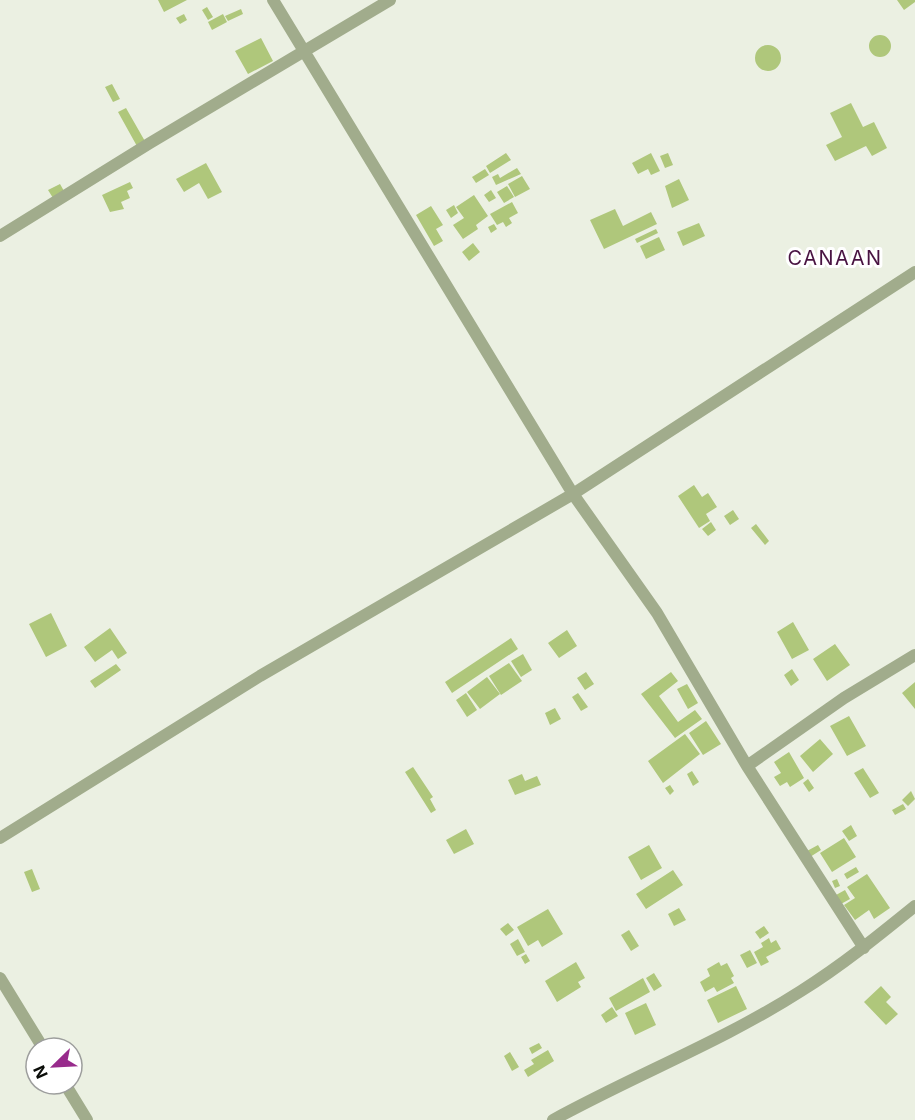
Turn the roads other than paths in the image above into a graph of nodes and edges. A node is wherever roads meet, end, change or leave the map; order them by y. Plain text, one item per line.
1 (273, 0) edge
2 (390, 0) edge
3 (305, 52) junction
4 (0, 236) edge
5 (915, 272) edge
6 (573, 494) junction
7 (915, 655) edge
8 (747, 766) junction
9 (0, 838) edge
10 (915, 906) edge
11 (864, 948) junction
12 (0, 978) edge
13 (36, 1036) edge
14 (72, 1096) edge
15 (87, 1120) edge
16 (553, 1120) edge

1 - 3 street
2 - 3 street
3 - 4 street
3 - 6 street
5 - 6 street
6 - 8 street
6 - 9 street
7 - 8 street
8 - 11 street
10 - 11 street
11 - 16 street
12 - 13 street
14 - 15 street

